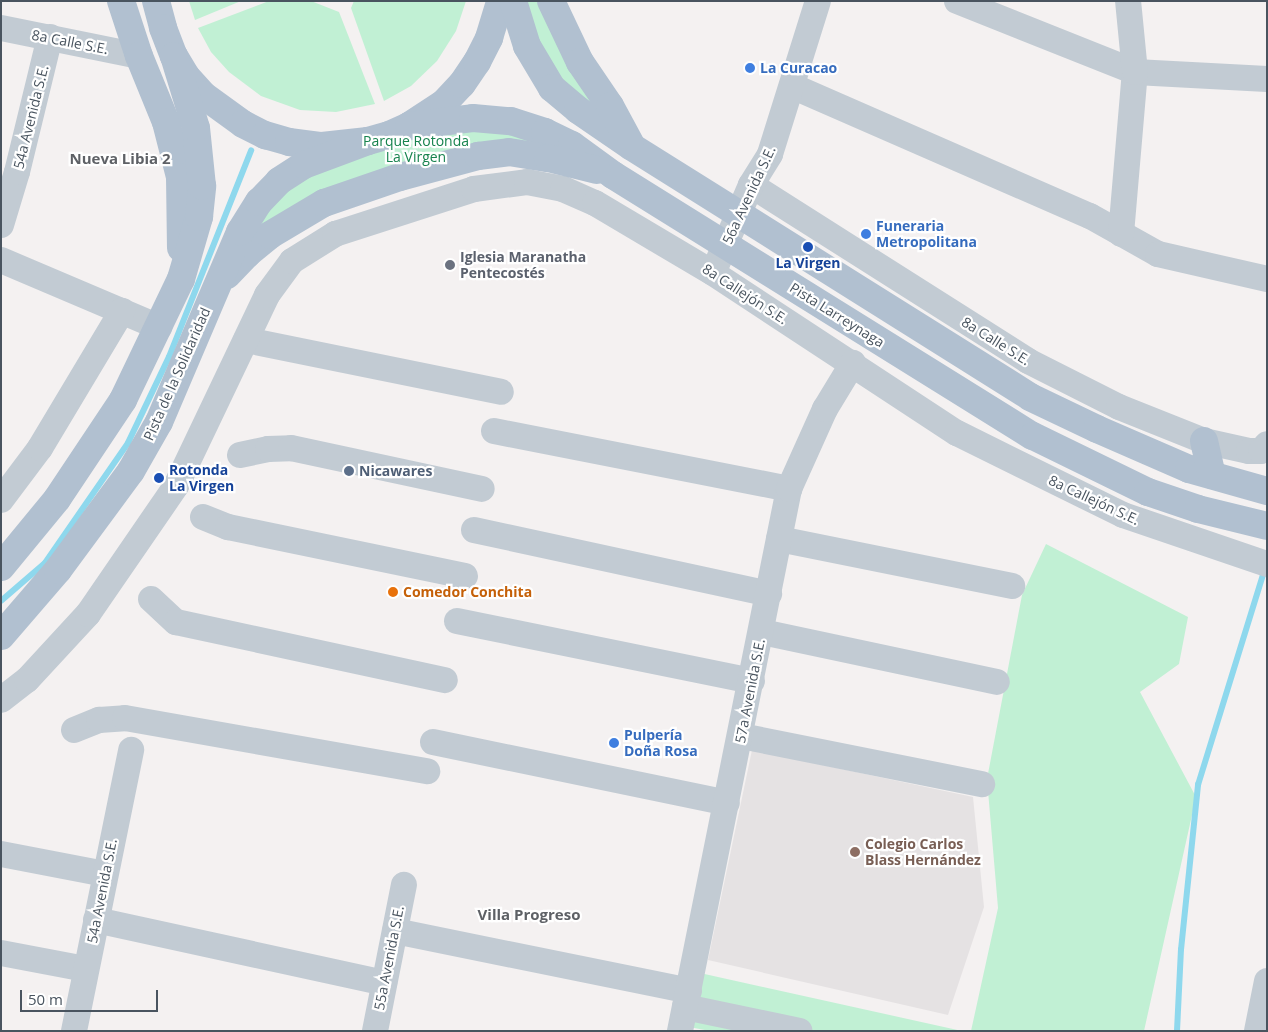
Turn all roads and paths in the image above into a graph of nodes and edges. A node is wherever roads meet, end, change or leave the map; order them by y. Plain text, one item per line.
1 (121, 1) edge
2 (156, 1) edge
3 (500, 1) edge
4 (513, 1) edge
5 (551, 1) edge
6 (818, 1) edge
7 (956, 1) edge
8 (1128, 1) edge
9 (1, 28) edge
10 (50, 37) junction
11 (139, 56) junction
12 (174, 56) junction
13 (1135, 72) junction
14 (1267, 79) edge
15 (792, 86) junction
16 (410, 126) junction
17 (368, 141) junction
18 (632, 147) junction
19 (9, 170) edge
20 (613, 174) junction
21 (751, 185) junction
22 (738, 213) junction
23 (1, 225) edge
24 (1121, 234) junction
25 (725, 244) junction
26 (1, 260) edge
27 (713, 273) junction
28 (181, 279) junction
29 (1267, 279) edge
30 (214, 290) junction
31 (122, 311) junction
32 (159, 327) junction
33 (246, 340) junction
34 (853, 363) junction
35 (501, 392) dead end
36 (494, 431) dead end
37 (1204, 442) junction
38 (1264, 448) edge
39 (240, 456) dead end
40 (1212, 475) junction
41 (482, 489) dead end
42 (789, 489) junction
43 (1267, 491) edge
44 (1, 500) edge
45 (203, 517) dead end
46 (1267, 526) edge
47 (474, 530) dead end
48 (779, 539) junction
49 (1259, 561) edge
50 (1, 567) edge
51 (465, 576) dead end
52 (1012, 586) dead end
53 (769, 594) junction
54 (151, 599) dead end
55 (457, 621) dead end
56 (762, 632) junction
57 (1, 636) edge
58 (445, 680) dead end
59 (752, 681) junction
60 (997, 682) dead end
61 (1, 700) edge
62 (74, 730) dead end
63 (741, 736) junction
64 (433, 742) dead end
65 (130, 750) dead end
66 (428, 771) dead end
67 (982, 784) dead end
68 (727, 803) junction
69 (1, 854) edge
70 (106, 874) junction
71 (404, 885) dead end
72 (96, 920) junction
73 (394, 931) junction
74 (1, 953) edge
75 (86, 969) junction
76 (384, 983) junction
77 (1266, 994) edge
78 (685, 1010) edge
79 (77, 1030) edge
80 (375, 1031) edge
81 (800, 1031) edge
82 (1257, 1031) edge

1 - 11 main road
2 - 12 main road
3 - 16 main road
4 - 18 main road
5 - 18 main road
6 - 15 street, 56a Avenida S.E.
7 - 13 street
8 - 13 street
9 - 10 street, 8a Calle S.E.
10 - 11 street, 8a Calle S.E.
10 - 19 street, 54a Avenida S.E.
11 - 28 main road
12 - 17 main road
12 - 28 main road
13 - 14 street
13 - 24 street
15 - 21 street, 56a Avenida S.E.
15 - 24 street
16 - 17 main road
16 - 20 main road, Pista Larreynaga
17 - 30 main road, Pista de la Solidaridad
18 - 22 main road
19 - 23 street, 54a Avenida S.E.
20 - 25 main road, Pista Larreynaga
20 - 30 main road
21 - 22 street, 56a Avenida S.E.
21 - 37 street, 8a Calle S.E.
22 - 25 street, 56a Avenida S.E.
22 - 40 main road
24 - 29 street
25 - 27 street, 56a Avenida S.E.
25 - 46 main road, Pista Larreynaga
26 - 31 street
27 - 33 street, 8a Callejón S.E.
27 - 34 street, 8a Callejón S.E.
28 - 32 main road
30 - 57 main road, Pista de la Solidaridad
31 - 32 street
31 - 44 street
32 - 50 main road
33 - 35 street
33 - 61 street, 8a Callejón S.E.
34 - 42 street, 57a Avenida S.E.
34 - 49 street, 8a Callejón S.E.
36 - 42 street
37 - 38 street, 8a Calle S.E.
37 - 40 main road
39 - 41 street
40 - 43 main road
42 - 48 street, 57a Avenida S.E.
45 - 51 street
47 - 53 street
48 - 52 street
48 - 53 street, 57a Avenida S.E.
53 - 56 street, 57a Avenida S.E.
54 - 58 street
55 - 59 street
56 - 59 street, 57a Avenida S.E.
56 - 60 street
59 - 63 street, 57a Avenida S.E.
62 - 66 street
63 - 67 street
63 - 68 street, 57a Avenida S.E.
64 - 68 street
65 - 70 street, 54a Avenida S.E.
68 - 78 street, 57a Avenida S.E.
69 - 70 street
70 - 72 street, 54a Avenida S.E.
71 - 73 street, 55a Avenida S.E.
72 - 75 street, 54a Avenida S.E.
72 - 76 street
73 - 76 street, 55a Avenida S.E.
73 - 78 street
74 - 75 street
75 - 79 street, 54a Avenida S.E.
76 - 80 street, 55a Avenida S.E.
77 - 82 street
78 - 81 street

